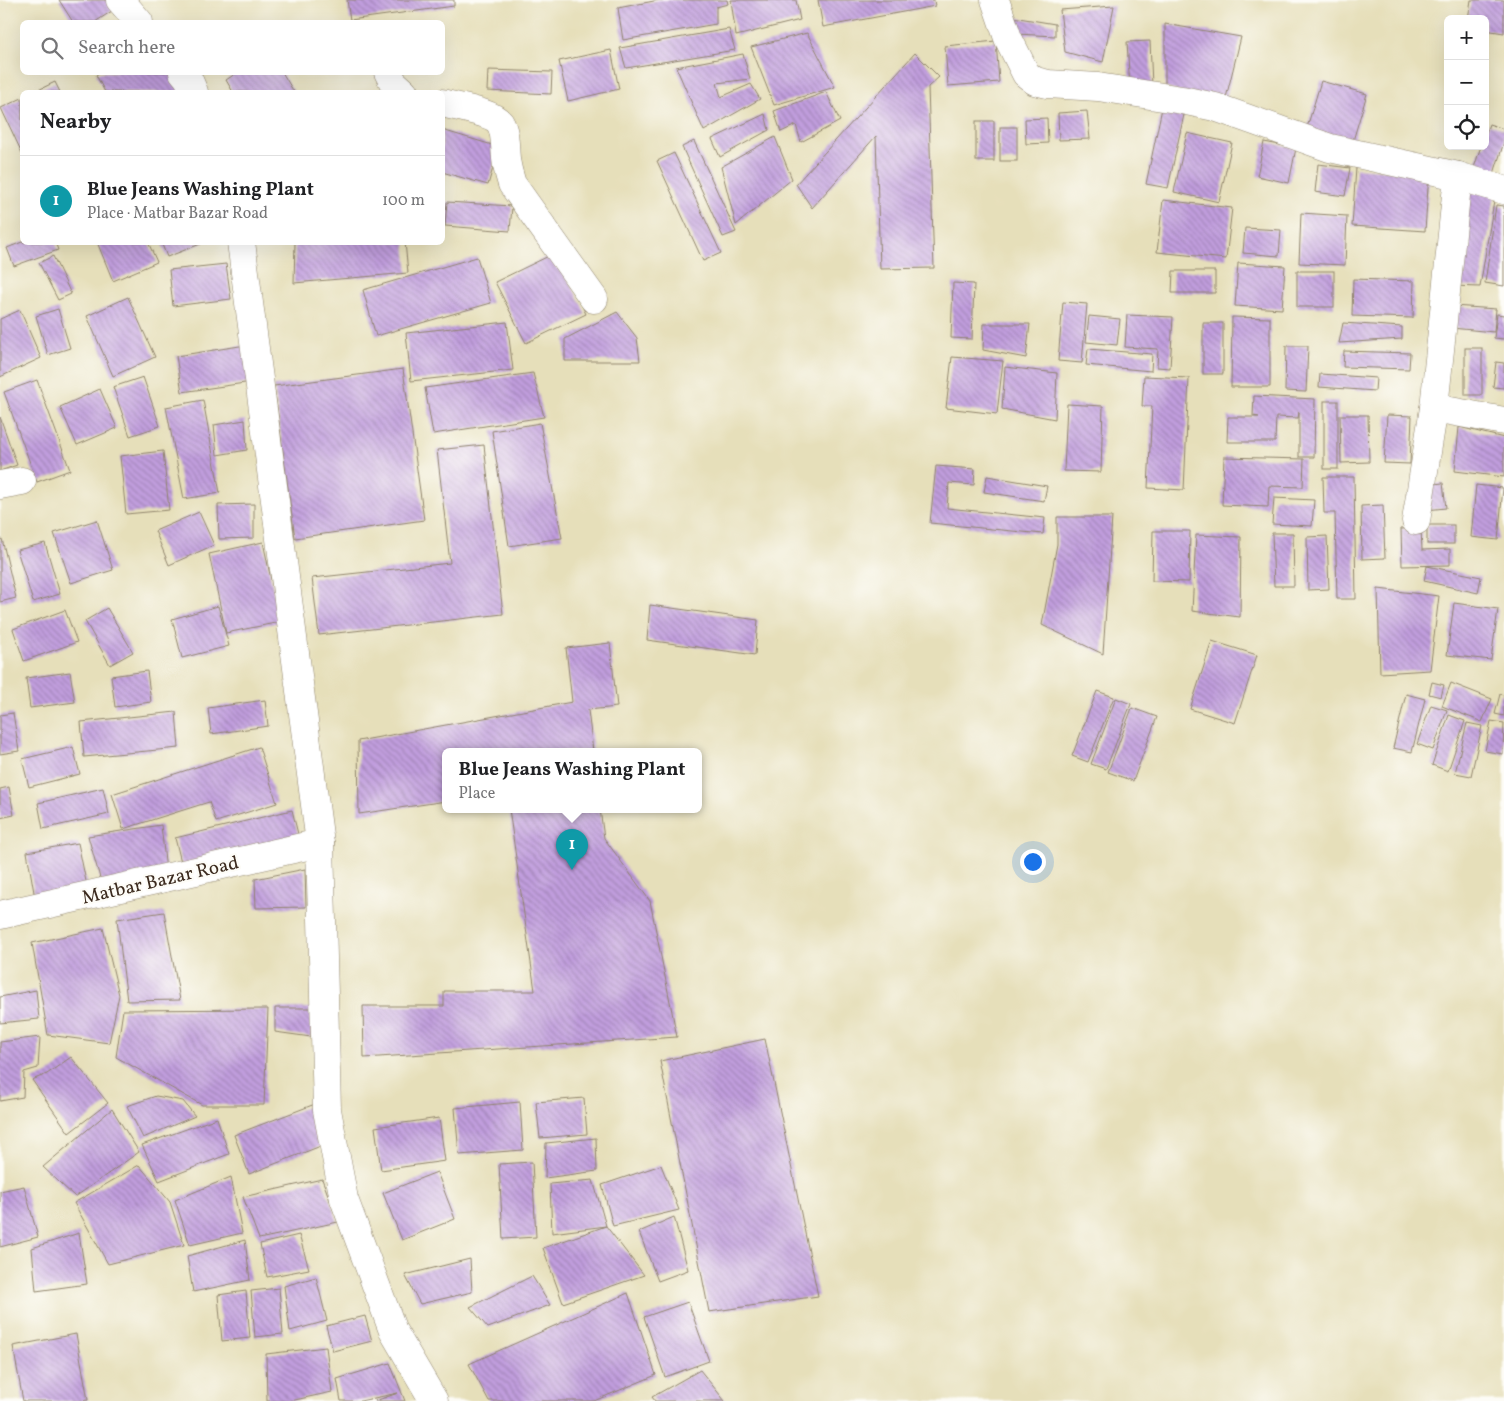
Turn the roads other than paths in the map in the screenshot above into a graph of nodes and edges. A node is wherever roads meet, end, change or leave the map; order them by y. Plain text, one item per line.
1 (120, 0) edge
2 (995, 0) edge
3 (137, 20) edge
4 (390, 75) edge
5 (402, 90) edge
6 (445, 104) edge
7 (1458, 176) junction
8 (1504, 190) edge
9 (242, 245) edge
10 (594, 299) dead end
11 (1434, 408) junction
12 (1504, 421) edge
13 (1416, 521) dead end
14 (320, 843) junction
15 (0, 915) edge
16 (434, 1401) edge

1 - 3 street
2 - 7 street
4 - 5 street
6 - 10 street
7 - 8 street
7 - 11 street
9 - 14 street
11 - 12 street
11 - 13 street
14 - 15 street, Matbar Bazar Road
14 - 16 street

